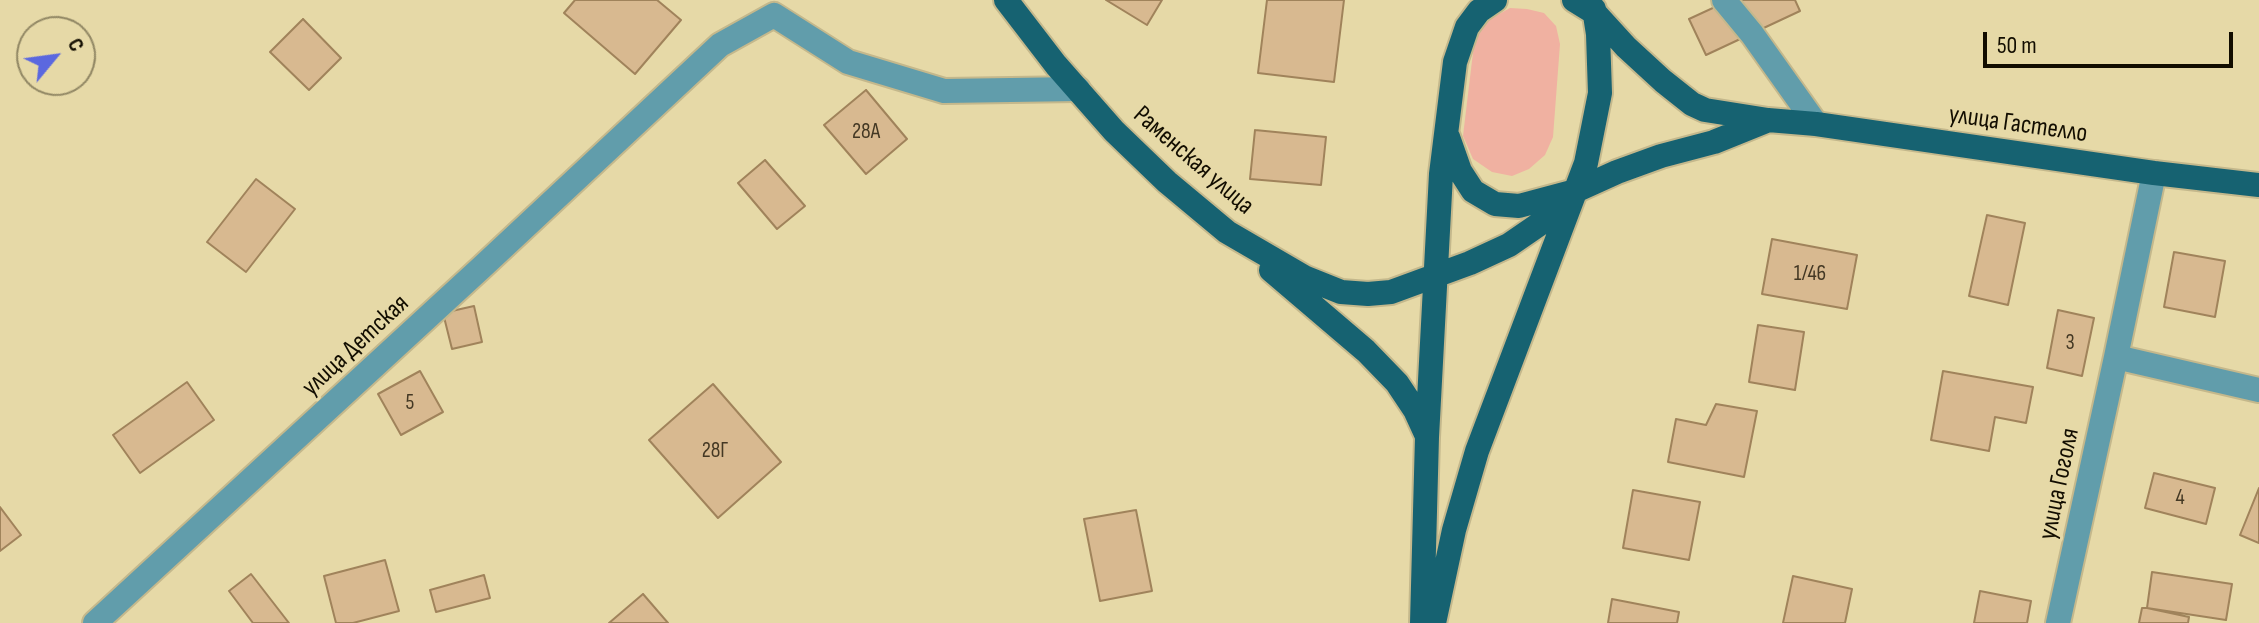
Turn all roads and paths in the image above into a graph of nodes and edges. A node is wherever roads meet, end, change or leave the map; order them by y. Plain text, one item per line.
1 (1006, 0) edge
2 (1495, 0) edge
3 (1574, 0) edge
4 (1724, 0) edge
5 (1594, 6) edge
6 (1078, 89) junction
7 (1768, 120) junction
8 (1816, 124) junction
9 (1446, 132) junction
10 (2154, 173) junction
11 (2259, 185) edge
12 (1575, 191) junction
13 (1227, 232) junction
14 (1434, 276) junction
15 (2116, 357) junction
16 (2259, 390) edge
17 (1427, 437) junction
18 (95, 623) edge
19 (1422, 623) edge
20 (1434, 623) edge
21 (2058, 623) edge

1 - 6 main road, Раменская улица
2 - 9 main road
3 - 5 main road, улица Гастелло
4 - 8 street
5 - 7 main road, улица Гастелло
5 - 12 main road
6 - 13 main road, Раменская улица
6 - 18 street, улица Детская
7 - 8 main road, улица Гастелло
7 - 12 main road, улица Гастелло
8 - 10 main road, улица Гастелло
9 - 12 main road
9 - 14 main road
10 - 11 main road, улица Гастелло
10 - 15 street, улица Гоголя
12 - 14 main road, Раменская улица
12 - 20 main road
13 - 14 main road, Раменская улица
13 - 17 main road
14 - 17 main road
15 - 16 street
15 - 21 street, улица Гоголя
17 - 19 main road

